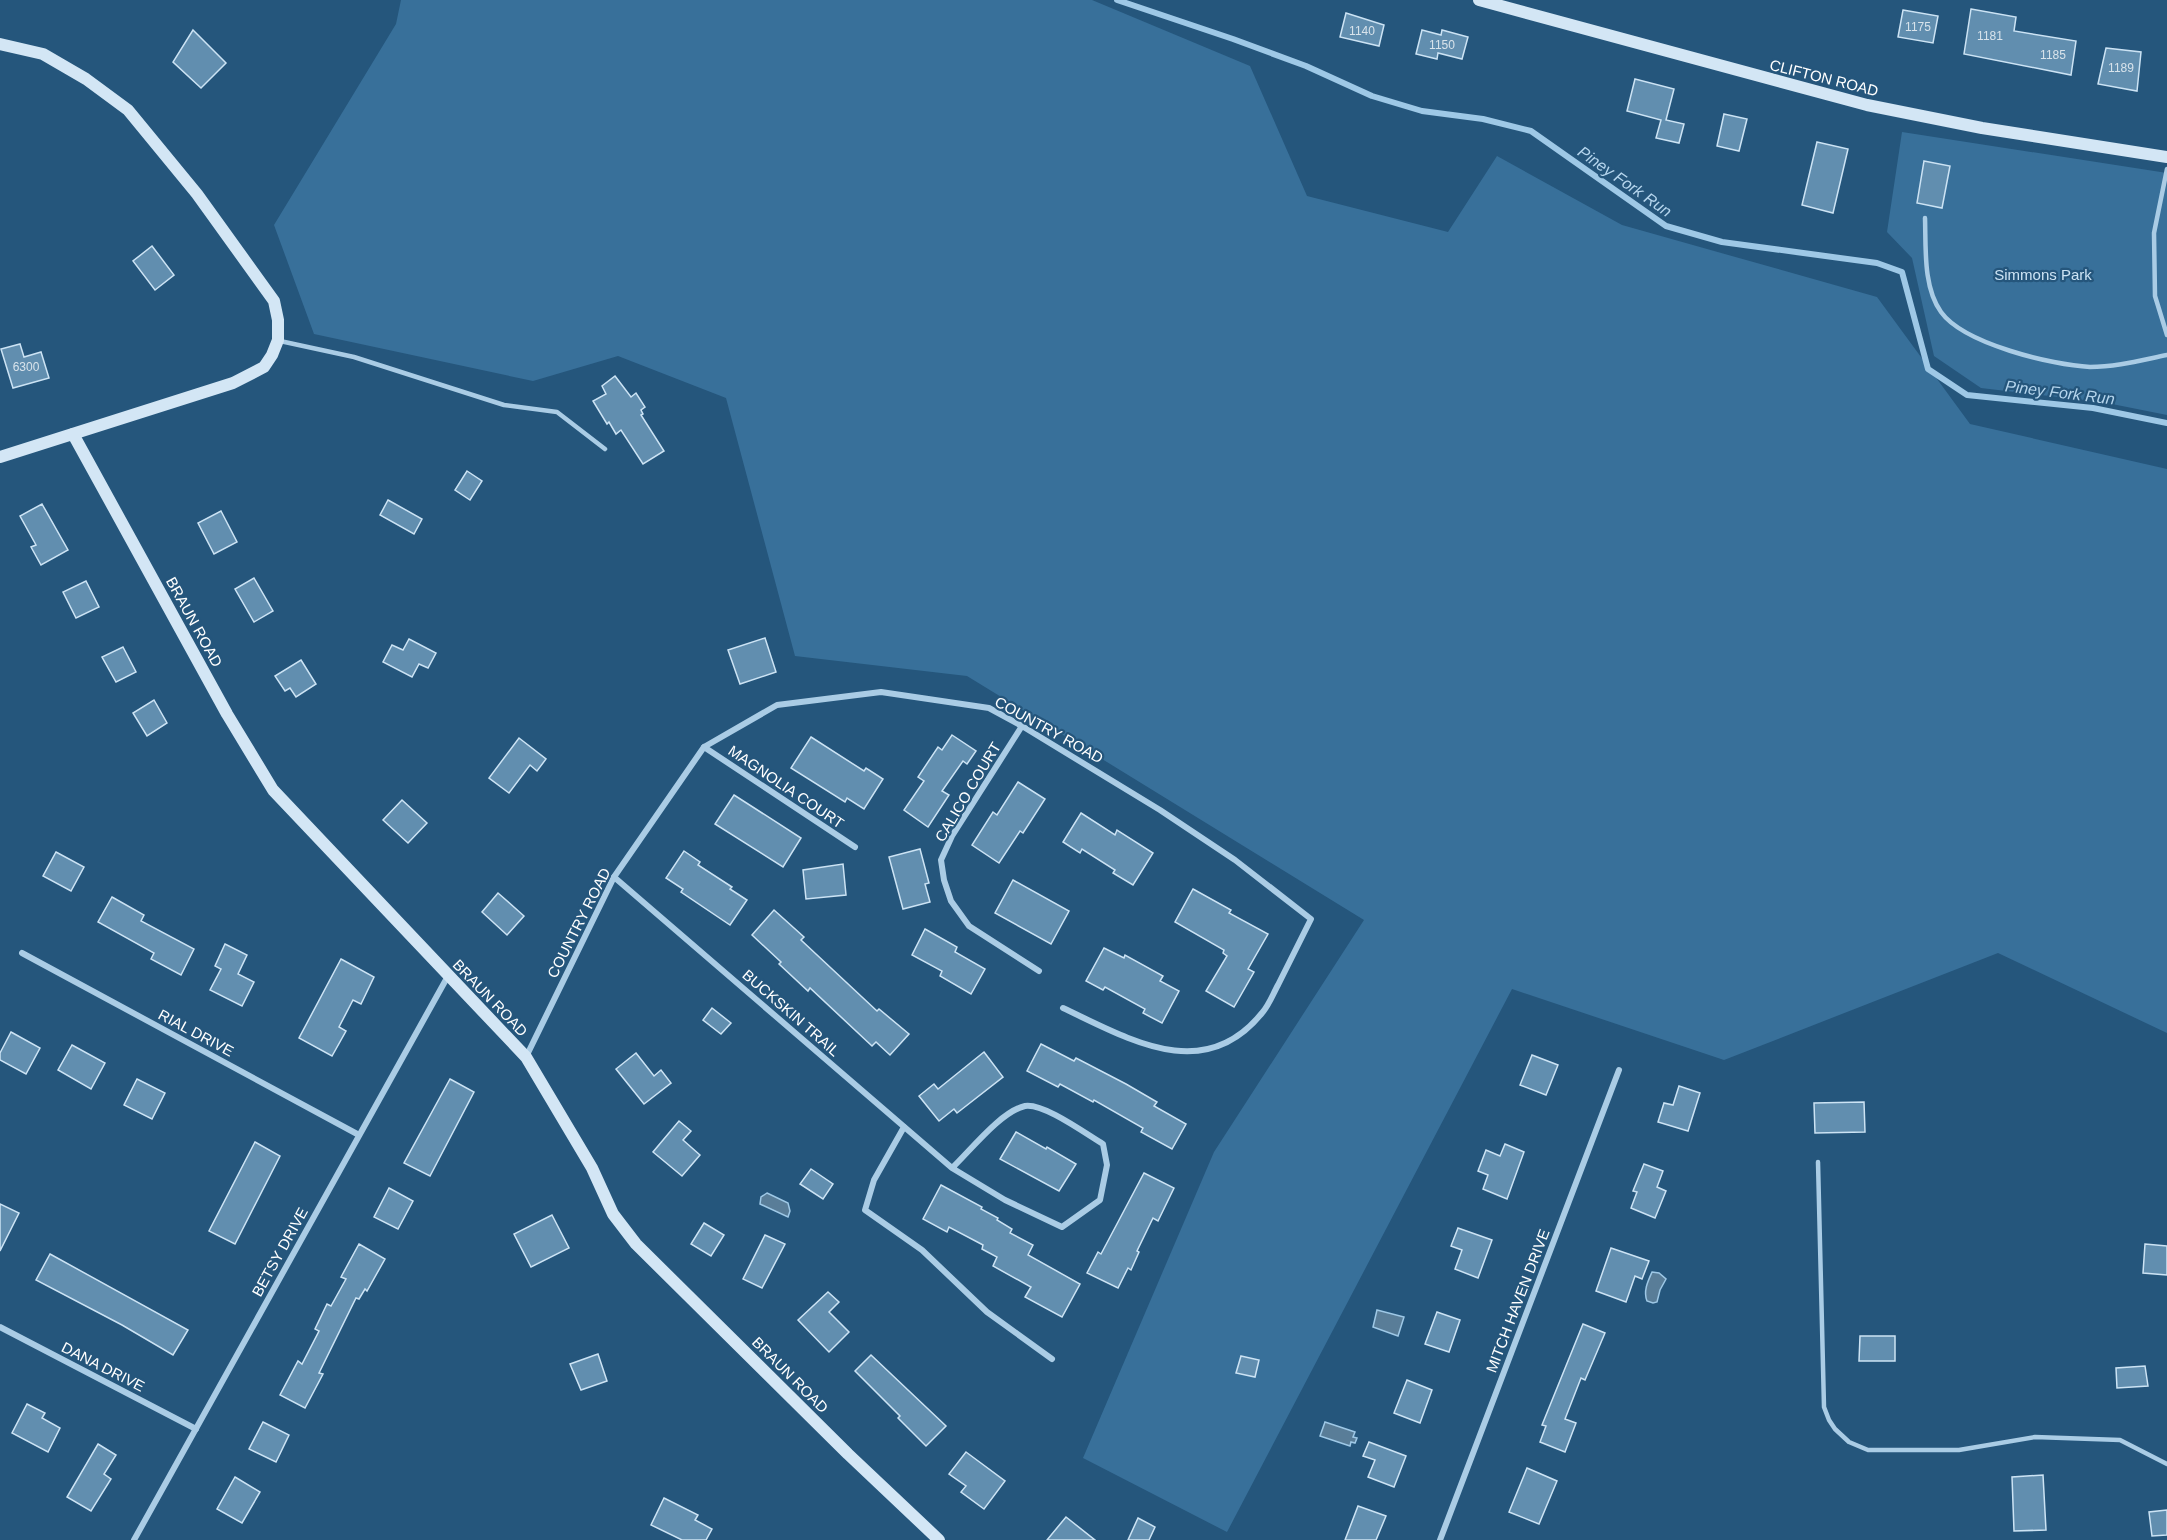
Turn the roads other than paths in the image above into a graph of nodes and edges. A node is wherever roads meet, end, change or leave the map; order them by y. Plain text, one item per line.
1 (1479, 0) edge
2 (0, 44) edge
3 (2167, 157) edge
4 (2167, 169) edge
5 (1925, 218) dead end
6 (2167, 335) edge
7 (278, 340) junction
8 (2167, 355) edge
9 (73, 434) junction
10 (605, 449) dead end
11 (0, 457) edge
12 (1022, 726) junction
13 (704, 747) junction
14 (855, 847) dead end
15 (614, 877) junction
16 (22, 953) dead end
17 (1039, 971) dead end
18 (448, 976) junction
19 (1063, 1008) dead end
20 (526, 1057) junction
21 (1619, 1070) dead end
22 (904, 1127) junction
23 (359, 1135) junction
24 (1818, 1162) dead end
25 (952, 1168) junction
26 (0, 1327) edge
27 (1052, 1359) dead end
28 (196, 1429) junction
29 (2167, 1464) edge
30 (134, 1540) edge
31 (939, 1540) edge
32 (1440, 1540) edge

1 - 3 street, CLIFTON ROAD
2 - 7 street
4 - 6 lane
5 - 8 lane
7 - 9 street
7 - 10 lane
9 - 11 street
9 - 18 street, BRAUN ROAD
12 - 13 street, COUNTRY ROAD
12 - 17 street, CALICO COURT
12 - 19 street, COUNTRY ROAD
13 - 14 street, MAGNOLIA COURT
13 - 15 street, COUNTRY ROAD
15 - 20 street, COUNTRY ROAD
15 - 22 street, BUCKSKIN TRAIL
16 - 23 street, RIAL DRIVE
18 - 20 street, BRAUN ROAD
18 - 23 street, BETSY DRIVE
20 - 31 street, BRAUN ROAD
21 - 32 street, MITCH HAVEN DRIVE
22 - 25 street, BUCKSKIN TRAIL
22 - 27 street
23 - 28 street, BETSY DRIVE
24 - 29 lane
25 - 25 street, BUCKSKIN TRAIL
26 - 28 street, DANA DRIVE
28 - 30 street, BETSY DRIVE

